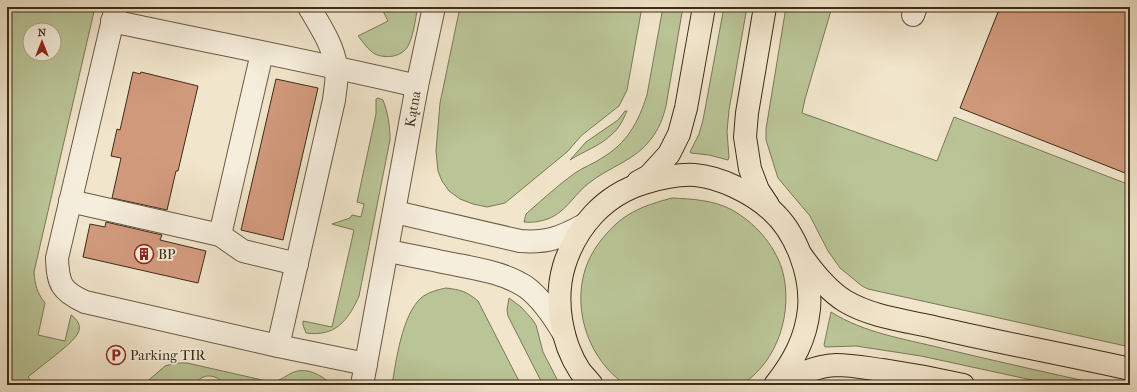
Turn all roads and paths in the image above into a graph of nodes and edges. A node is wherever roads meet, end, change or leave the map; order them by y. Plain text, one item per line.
1 (309, 7) edge
2 (434, 7) edge
3 (704, 7) edge
4 (765, 7) edge
5 (114, 14) edge
6 (262, 53) junction
7 (337, 67) junction
8 (417, 86) junction
9 (630, 187) junction
10 (70, 201) junction
11 (771, 210) junction
12 (395, 212) junction
13 (584, 225) junction
14 (220, 235) junction
15 (388, 250) junction
16 (801, 255) junction
17 (297, 264) junction
18 (564, 334) junction
19 (278, 346) junction
20 (1130, 369) edge
21 (364, 375) edge
22 (592, 385) edge
23 (777, 385) edge
24 (963, 385) edge

1 - 7 street
2 - 8 street, Kątna
3 - 9 main road
4 - 11 main road
5 - 6 street
5 - 10 street
6 - 7 street
6 - 14 street
7 - 8 street
7 - 17 street
8 - 12 street, Kątna
9 - 11 main road
9 - 13 main road
10 - 14 street
10 - 19 street
11 - 16 main road
12 - 13 street
12 - 15 street, Kątna
13 - 18 main road
14 - 17 street
15 - 18 street
15 - 21 street, Kątna
16 - 20 main road
16 - 23 main road
17 - 19 street
18 - 22 main road
19 - 21 street
23 - 24 main road

